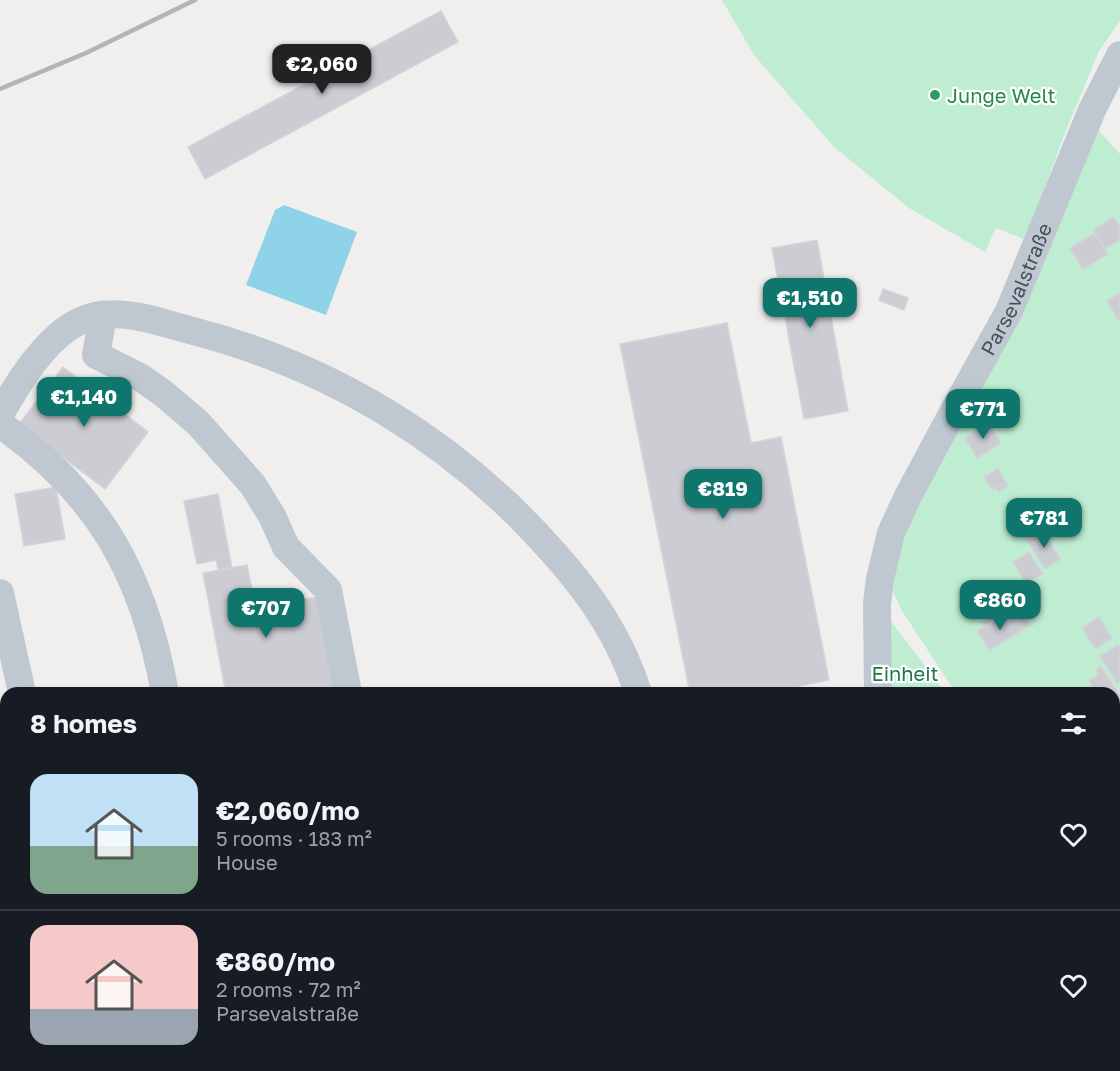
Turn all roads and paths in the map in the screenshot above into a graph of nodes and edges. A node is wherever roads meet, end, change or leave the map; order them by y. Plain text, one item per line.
1 (1120, 55) edge
2 (103, 315) junction
3 (0, 415) edge
4 (0, 424) edge
5 (0, 593) edge
6 (21, 687) edge
7 (164, 687) edge
8 (347, 687) edge
9 (636, 687) edge
10 (878, 687) edge

1 - 10 street, Parsevalstraße
2 - 3 street
2 - 8 street
2 - 9 street
4 - 7 street
5 - 6 street

